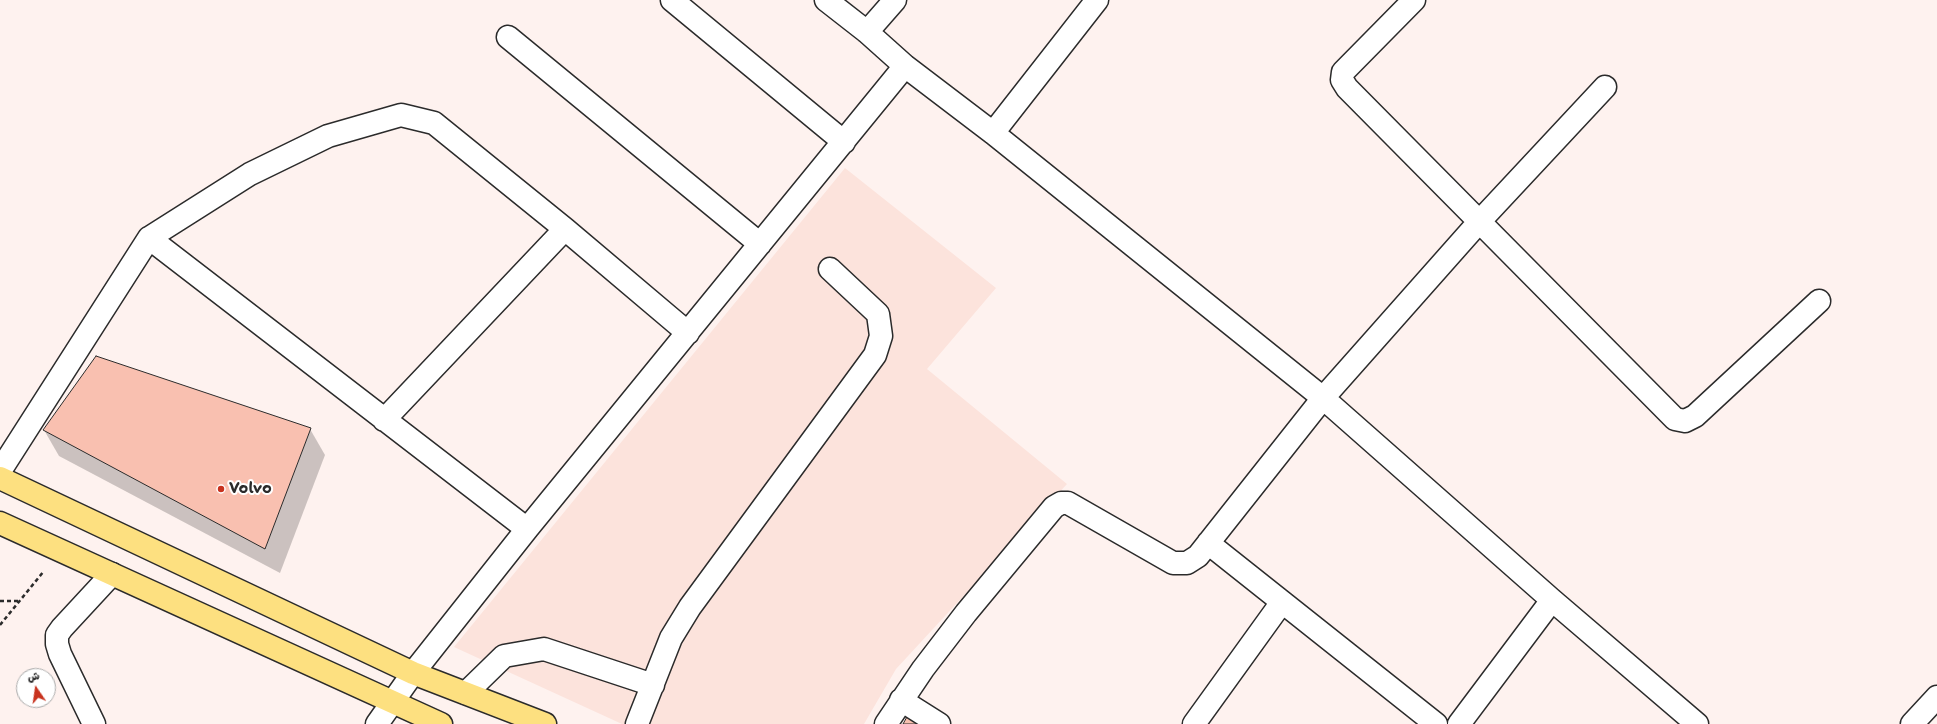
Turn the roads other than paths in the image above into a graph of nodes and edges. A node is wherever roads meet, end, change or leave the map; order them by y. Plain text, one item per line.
1 (672, 0) edge
2 (826, 0) edge
3 (895, 0) edge
4 (1097, 0) edge
5 (1414, 0) edge
6 (867, 32) junction
7 (508, 36) dead end
8 (905, 66) junction
9 (1605, 87) dead end
10 (993, 133) junction
11 (844, 142) junction
12 (1479, 222) junction
13 (565, 230) junction
14 (149, 238) junction
15 (760, 244) junction
16 (830, 269) dead end
17 (1819, 301) dead end
18 (688, 333) junction
19 (1323, 398) junction
20 (384, 420) junction
21 (0, 470) edge
22 (0, 478) edge
23 (0, 523) edge
24 (527, 529) junction
25 (1208, 543) junction
26 (112, 574) junction
27 (1552, 600) junction
28 (1282, 602) junction
29 (413, 672) junction
30 (653, 686) junction
31 (466, 693) junction
32 (1937, 698) edge
33 (901, 700) junction
34 (392, 701) junction
35 (94, 724) edge
36 (377, 724) edge
37 (441, 724) edge
38 (545, 724) edge
39 (637, 724) edge
40 (886, 724) edge
41 (939, 724) edge
42 (1194, 724) edge
43 (1436, 724) edge
44 (1459, 724) edge
45 (1697, 724) edge
46 (1912, 724) edge

1 - 11 street
2 - 6 street
3 - 6 street
4 - 10 street
5 - 12 street
6 - 8 street
7 - 15 street
8 - 10 street
8 - 11 street
9 - 12 street
10 - 19 street
11 - 15 street
12 - 17 street
12 - 19 street
13 - 14 street
13 - 18 street
13 - 20 street
14 - 20 street
14 - 21 street
15 - 18 street
16 - 30 street
18 - 24 street
19 - 25 street
19 - 27 street
20 - 24 street
22 - 29 main road
23 - 26 main road
24 - 29 street
25 - 28 street
25 - 33 street
26 - 34 main road
26 - 35 street
27 - 44 street
27 - 45 street
28 - 42 street
28 - 43 street
29 - 31 main road
29 - 34 street
30 - 31 street
30 - 39 street
31 - 38 main road
32 - 46 street
33 - 40 street
33 - 41 street
34 - 36 street
34 - 37 main road

